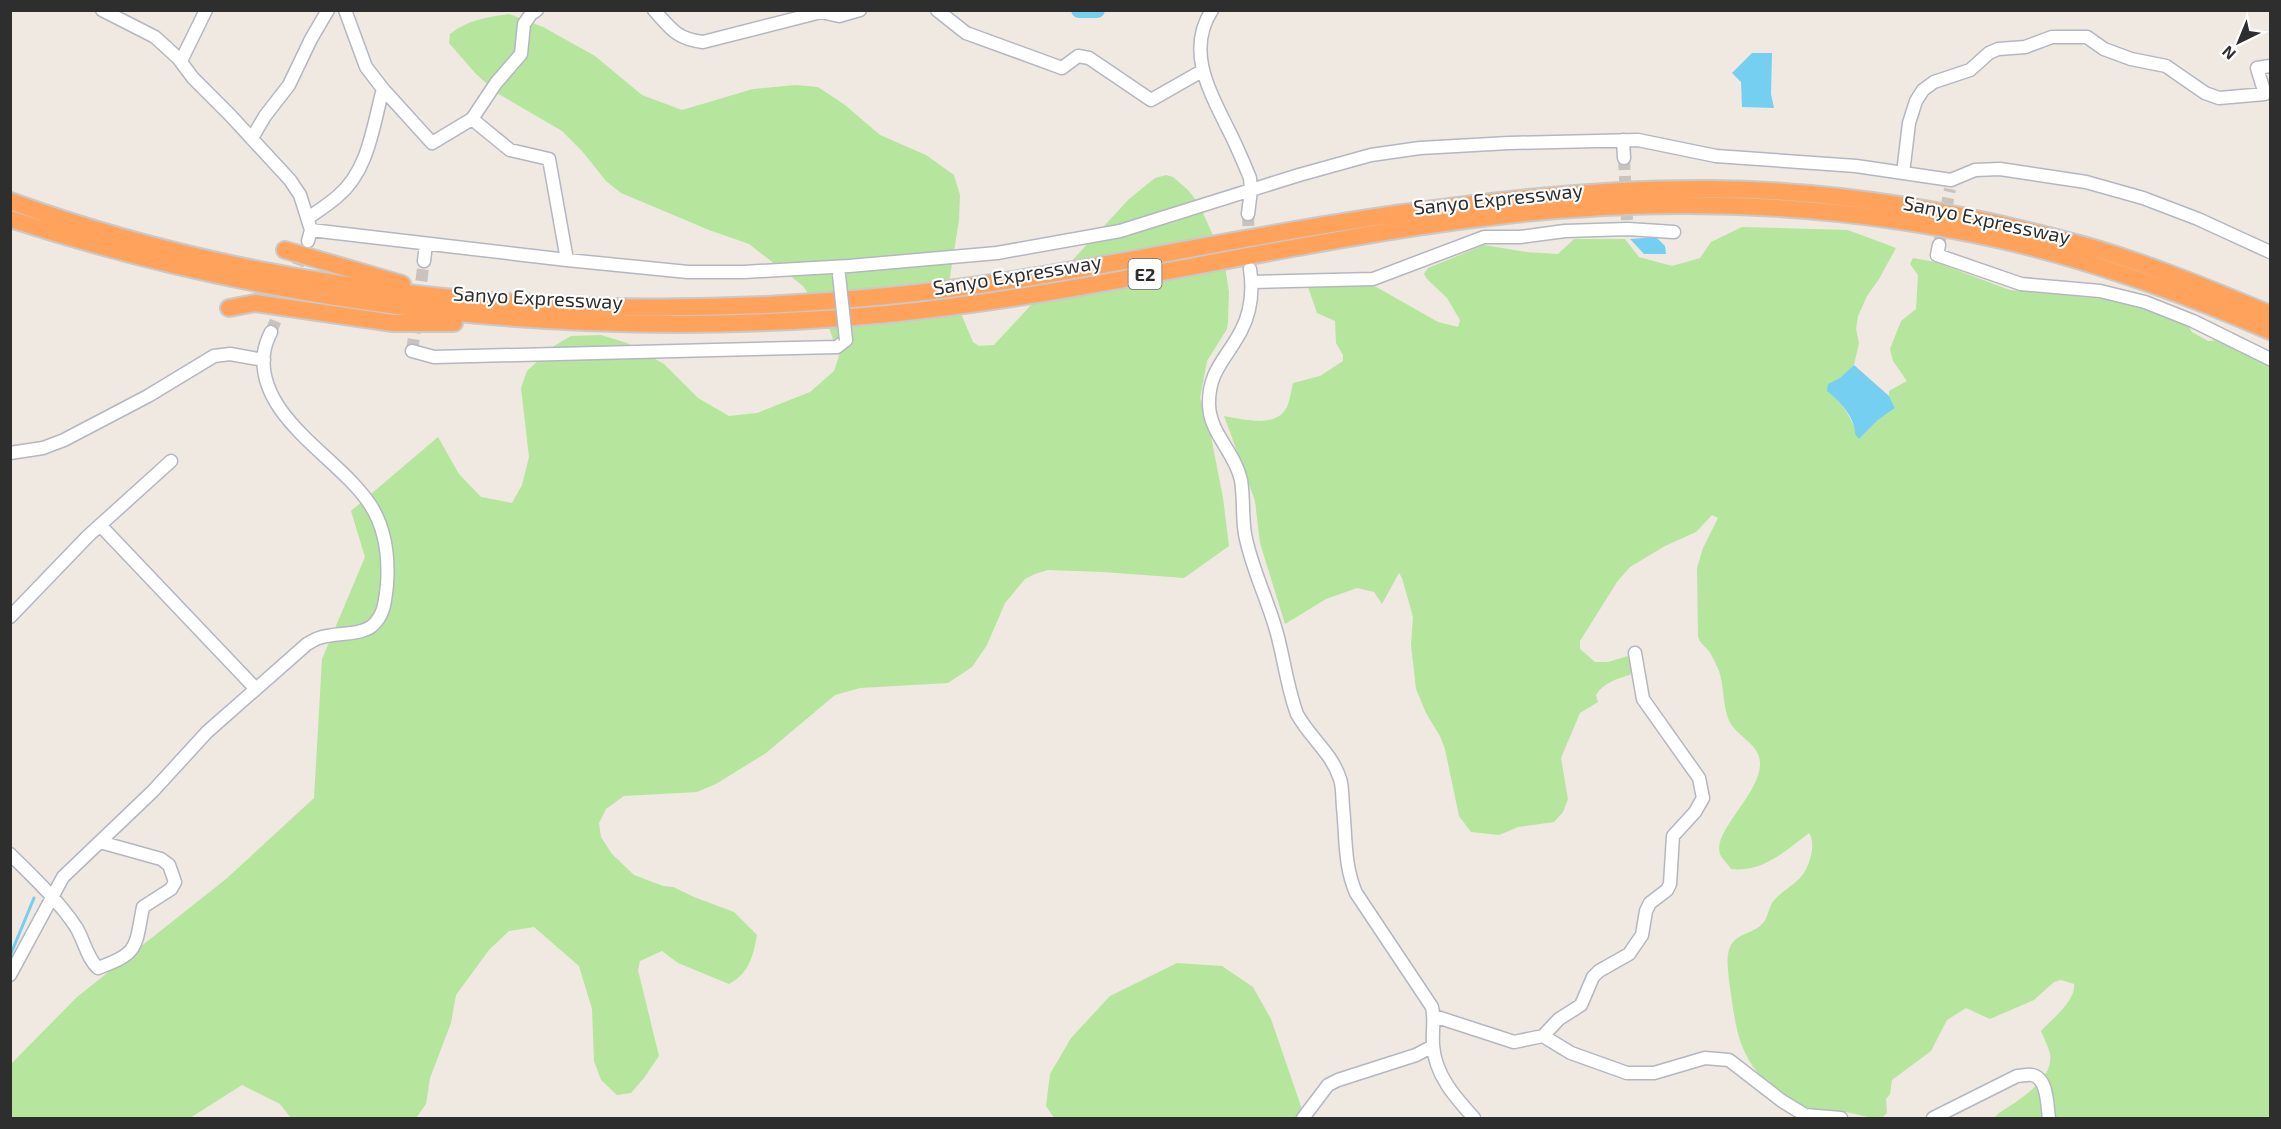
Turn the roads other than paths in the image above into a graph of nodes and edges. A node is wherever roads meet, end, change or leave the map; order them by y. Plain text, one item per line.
1 (102, 10) edge
2 (206, 10) edge
3 (328, 10) edge
4 (345, 10) edge
5 (537, 10) edge
6 (654, 10) edge
7 (860, 10) edge
8 (937, 10) edge
9 (1212, 10) edge
10 (821, 11) edge
11 (180, 61) junction
12 (2271, 66) edge
13 (1202, 71) junction
14 (383, 88) junction
15 (472, 119) junction
16 (252, 138) junction
17 (1623, 140) junction
18 (1624, 158) tunnel mouth
19 (1903, 173) junction
20 (1251, 190) junction
21 (10, 201) edge
22 (1248, 214) tunnel mouth
23 (308, 218) junction
24 (10, 219) edge
25 (1674, 231) dead end
26 (426, 244) junction
27 (1939, 245) dead end
28 (285, 250) dead end
29 (2271, 252) edge
30 (424, 261) tunnel mouth
31 (567, 261) junction
32 (1250, 269) dead end
33 (838, 271) junction
34 (1252, 282) junction
35 (524, 303) junction
36 (229, 308) dead end
37 (2271, 314) edge
38 (620, 324) junction
39 (2271, 331) edge
40 (271, 332) tunnel mouth
41 (412, 351) dead end
42 (2271, 359) edge
43 (264, 360) junction
44 (10, 453) edge
45 (171, 461) dead end
46 (100, 525) junction
47 (10, 617) edge
48 (1635, 653) dead end
49 (256, 689) junction
50 (100, 842) junction
51 (10, 854) edge
52 (52, 896) junction
53 (10, 975) edge
54 (1434, 1016) junction
55 (1543, 1036) junction
56 (1433, 1046) junction
57 (1303, 1119) edge
58 (1474, 1119) edge
59 (1841, 1119) edge
60 (1933, 1119) edge
61 (2049, 1119) edge

1 - 11 street
2 - 11 street
3 - 16 street
4 - 14 street
5 - 15 street
6 - 10 street
7 - 10 street
8 - 13 street
9 - 13 street
11 - 16 street
12 - 19 street
13 - 20 street
14 - 15 street
14 - 23 street
15 - 31 street
16 - 23 street
17 - 18 street
17 - 19 street
17 - 20 street
19 - 29 street
20 - 22 street
20 - 33 street
21 - 35 highway, Sanyo Expressway / E2
23 - 26 street
24 - 38 highway, Sanyo Expressway / E2
25 - 34 street
26 - 30 street
26 - 31 street
27 - 42 street
28 - 35 highway
31 - 33 street
32 - 34 street
33 - 41 street, bridge
34 - 54 street
35 - 37 highway, Sanyo Expressway / E2
36 - 38 highway
38 - 39 highway, Sanyo Expressway / E2
40 - 43 street
43 - 44 street
43 - 49 street
45 - 46 street
46 - 47 street
46 - 49 street
48 - 55 street
49 - 50 street
50 - 52 street
50 - 52 street
51 - 52 street
52 - 53 street
54 - 55 street
54 - 56 street
55 - 59 street
56 - 57 street
56 - 58 street
60 - 61 street

